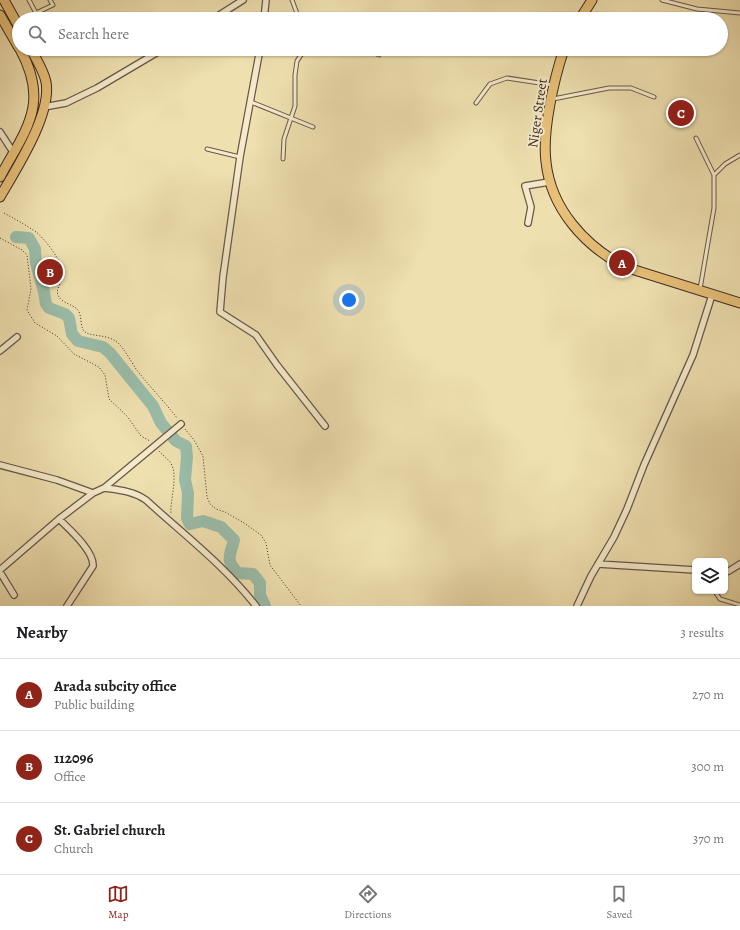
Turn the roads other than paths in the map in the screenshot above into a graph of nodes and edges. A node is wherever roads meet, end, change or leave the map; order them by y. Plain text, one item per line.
1 (4, 0) edge
2 (29, 0) edge
3 (50, 0) edge
4 (243, 0) edge
5 (266, 0) edge
6 (292, 0) edge
7 (592, 0) edge
8 (662, 0) edge
9 (35, 12) edge
10 (38, 12) edge
11 (224, 12) edge
12 (265, 12) edge
13 (296, 12) edge
14 (584, 12) edge
15 (740, 13) edge
16 (0, 14) edge
17 (12, 14) edge
18 (12, 35) edge
19 (30, 56) edge
20 (31, 56) edge
21 (151, 56) edge
22 (259, 56) edge
23 (300, 56) edge
24 (562, 56) edge
25 (555, 85) junction
26 (654, 97) dead end
27 (552, 99) junction
28 (251, 102) junction
29 (476, 103) dead end
30 (44, 107) junction
31 (291, 117) junction
32 (313, 127) dead end
33 (0, 132) edge
34 (696, 138) dead end
35 (206, 149) dead end
36 (13, 152) junction
37 (740, 155) edge
38 (240, 157) junction
39 (283, 159) dead end
40 (714, 175) junction
41 (0, 177) edge
42 (550, 182) junction
43 (0, 197) edge
44 (528, 224) dead end
45 (700, 290) junction
46 (712, 294) junction
47 (740, 303) edge
48 (18, 337) dead end
49 (0, 351) edge
50 (181, 424) road end
51 (325, 426) dead end
52 (0, 465) edge
53 (104, 488) junction
54 (93, 493) junction
55 (59, 519) junction
56 (598, 564) junction
57 (740, 564) edge
58 (692, 570) edge
59 (0, 571) edge
60 (728, 571) edge
61 (717, 594) edge
62 (14, 595) dead end
63 (740, 605) edge
64 (67, 606) edge
65 (256, 606) edge
66 (577, 606) edge

1 - 17 main road
2 - 9 lane
3 - 10 lane
4 - 11 street
5 - 12 street
6 - 13 lane
7 - 14 main road
8 - 15 lane
16 - 18 main road
19 - 36 main road
20 - 30 main road
21 - 30 street
22 - 28 street
23 - 31 lane
24 - 25 main road, Niger Street
25 - 27 main road, Niger Street
25 - 29 lane
26 - 27 lane
27 - 42 main road, Niger Street
28 - 31 lane
28 - 38 street
30 - 43 main road
31 - 32 lane
31 - 39 lane
33 - 36 street
34 - 40 lane
35 - 38 lane
36 - 41 main road
37 - 40 lane
38 - 51 street
40 - 45 lane
42 - 44 street
42 - 45 main road, Niger Street
45 - 46 main road, Niger Street
46 - 47 main road, Niger Street
46 - 56 street
48 - 49 street
50 - 53 street
52 - 54 street
53 - 54 street
53 - 65 street
54 - 55 street
55 - 59 street
55 - 64 street
56 - 58 street
56 - 66 street
57 - 60 street
59 - 62 street
61 - 63 lane

